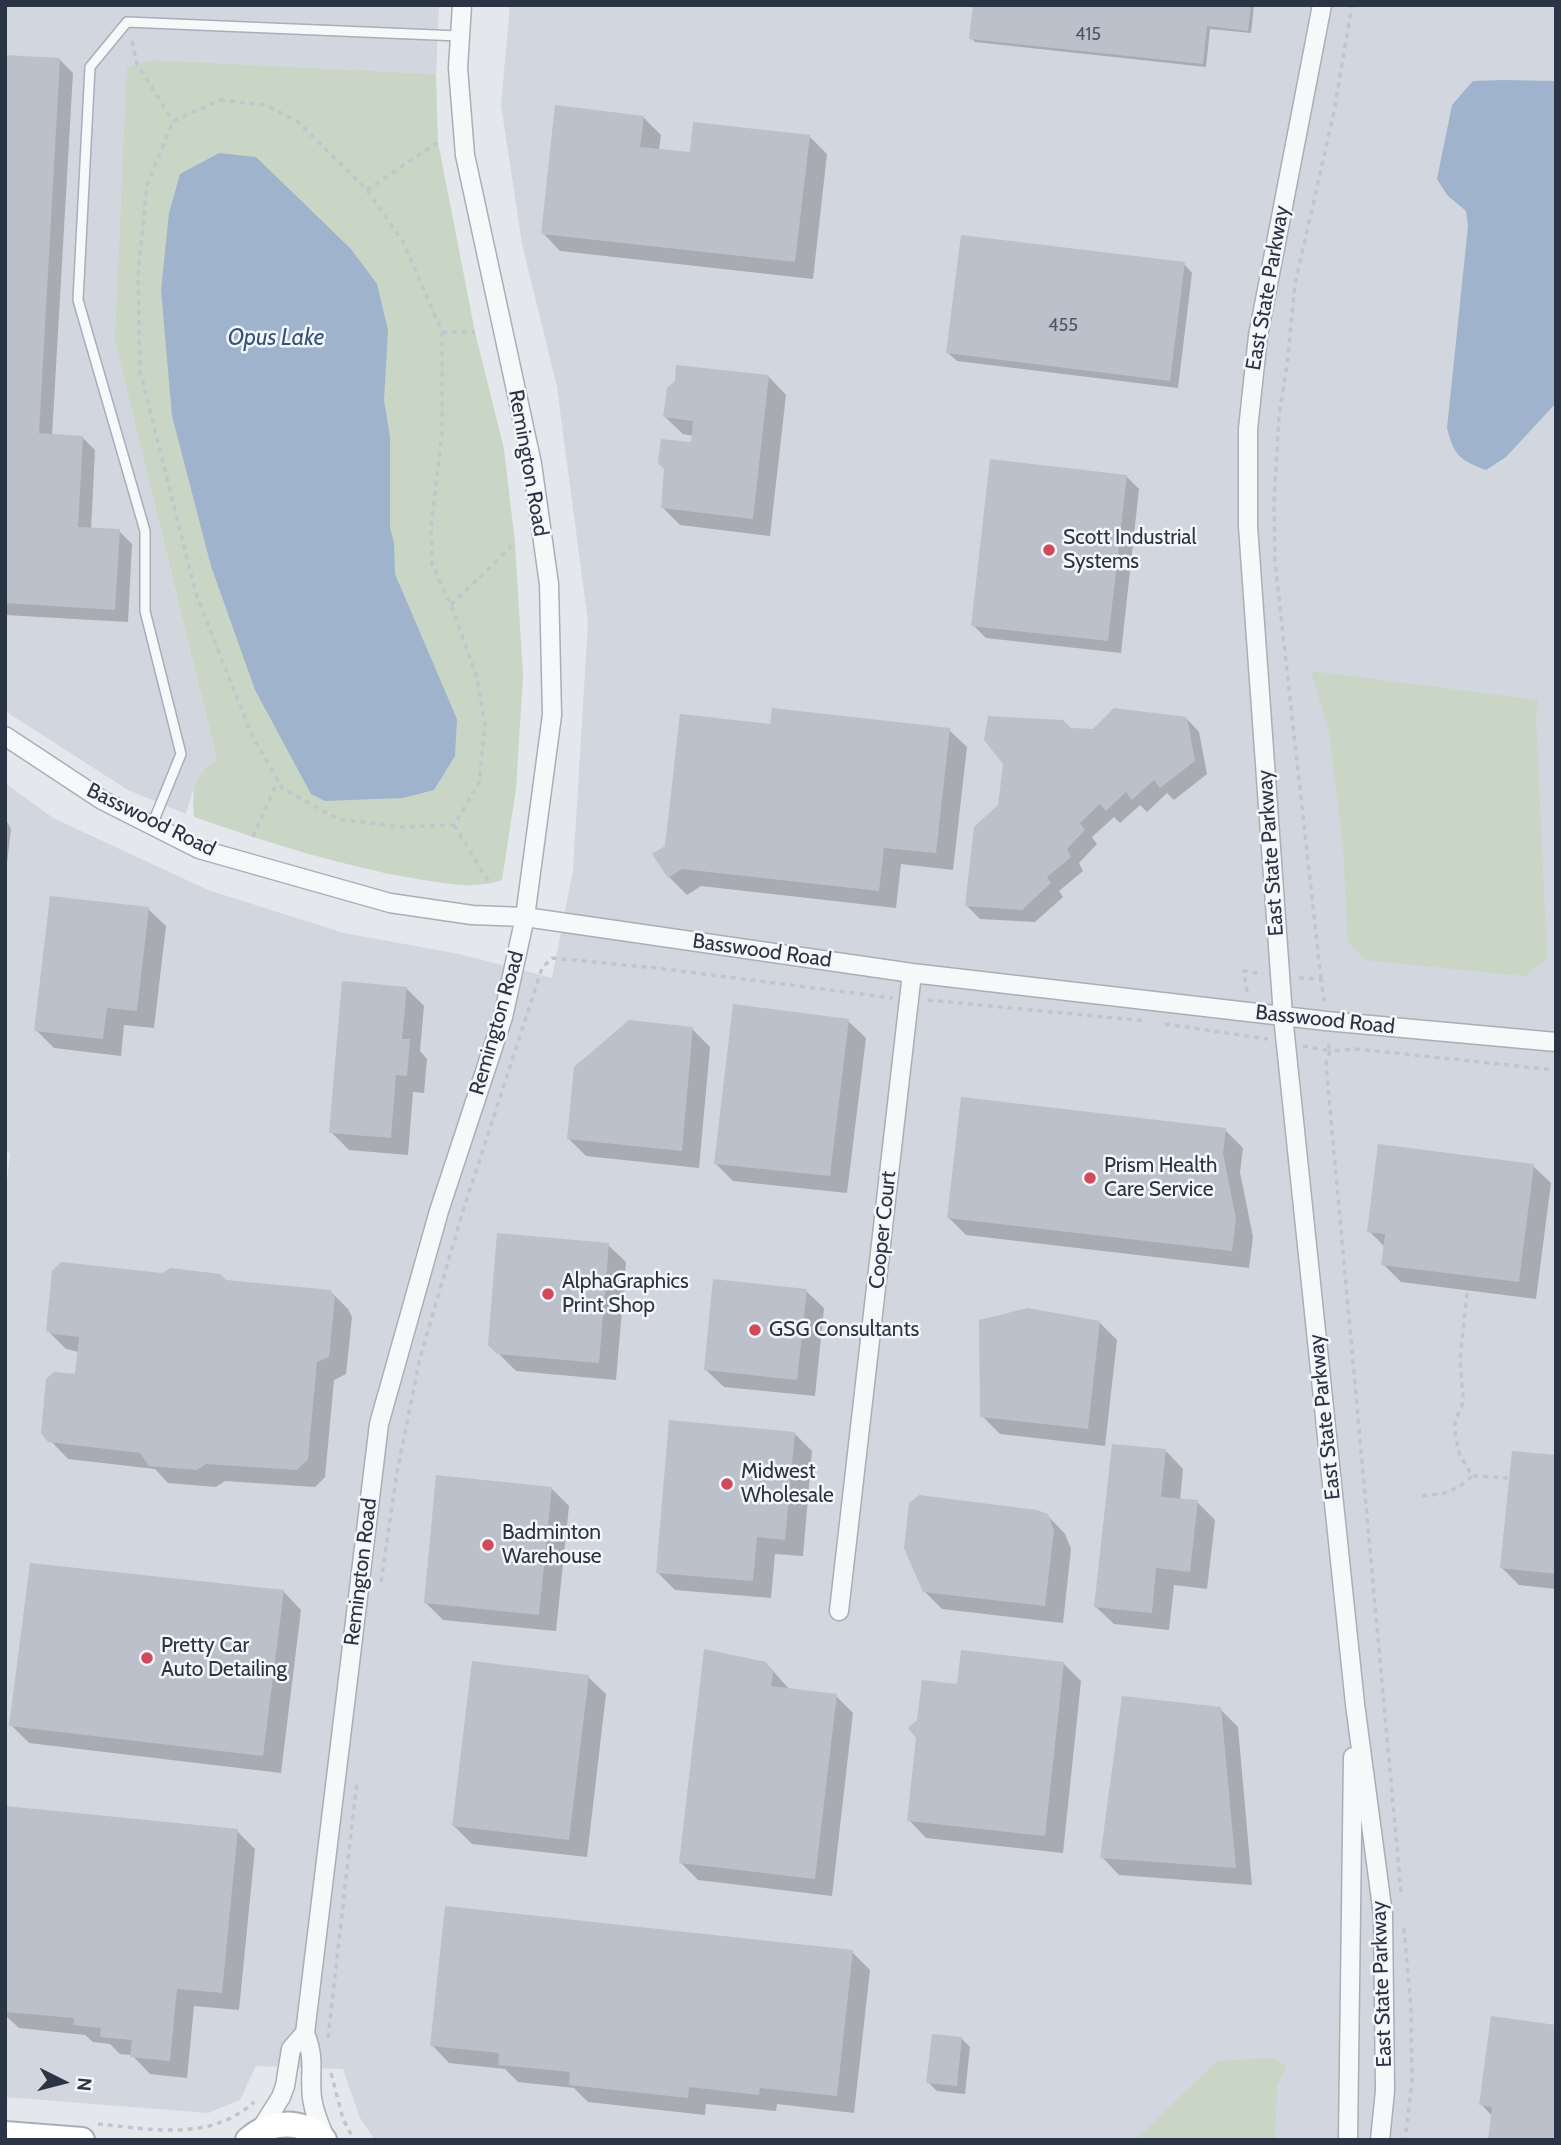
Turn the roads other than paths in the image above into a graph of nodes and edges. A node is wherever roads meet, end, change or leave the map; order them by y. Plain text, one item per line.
1 (462, 5) edge
2 (1322, 5) edge
3 (459, 36) junction
4 (5, 736) edge
5 (152, 825) junction
6 (525, 917) junction
7 (912, 973) junction
8 (1283, 1016) junction
9 (1556, 1042) edge
10 (839, 1611) dead end
11 (1355, 1704) junction
12 (305, 2033) junction
13 (5, 2134) edge
14 (250, 2136) edge
15 (82, 2140) edge
16 (325, 2140) edge
17 (1348, 2140) edge
18 (1380, 2140) edge

1 - 3 street, Remington Road
2 - 8 street, East State Parkway
3 - 5 lane
3 - 6 street, Remington Road
4 - 5 street, Basswood Road
5 - 6 street, Basswood Road
6 - 7 street, Basswood Road
6 - 12 street, Remington Road
7 - 8 street, Basswood Road
7 - 10 street, Cooper Court
8 - 9 street, Basswood Road
8 - 11 street, East State Parkway
11 - 17 street, East State Parkway
11 - 18 street, East State Parkway
12 - 14 street, Remington Road
12 - 16 street, Remington Road
13 - 15 street
14 - 16 street

